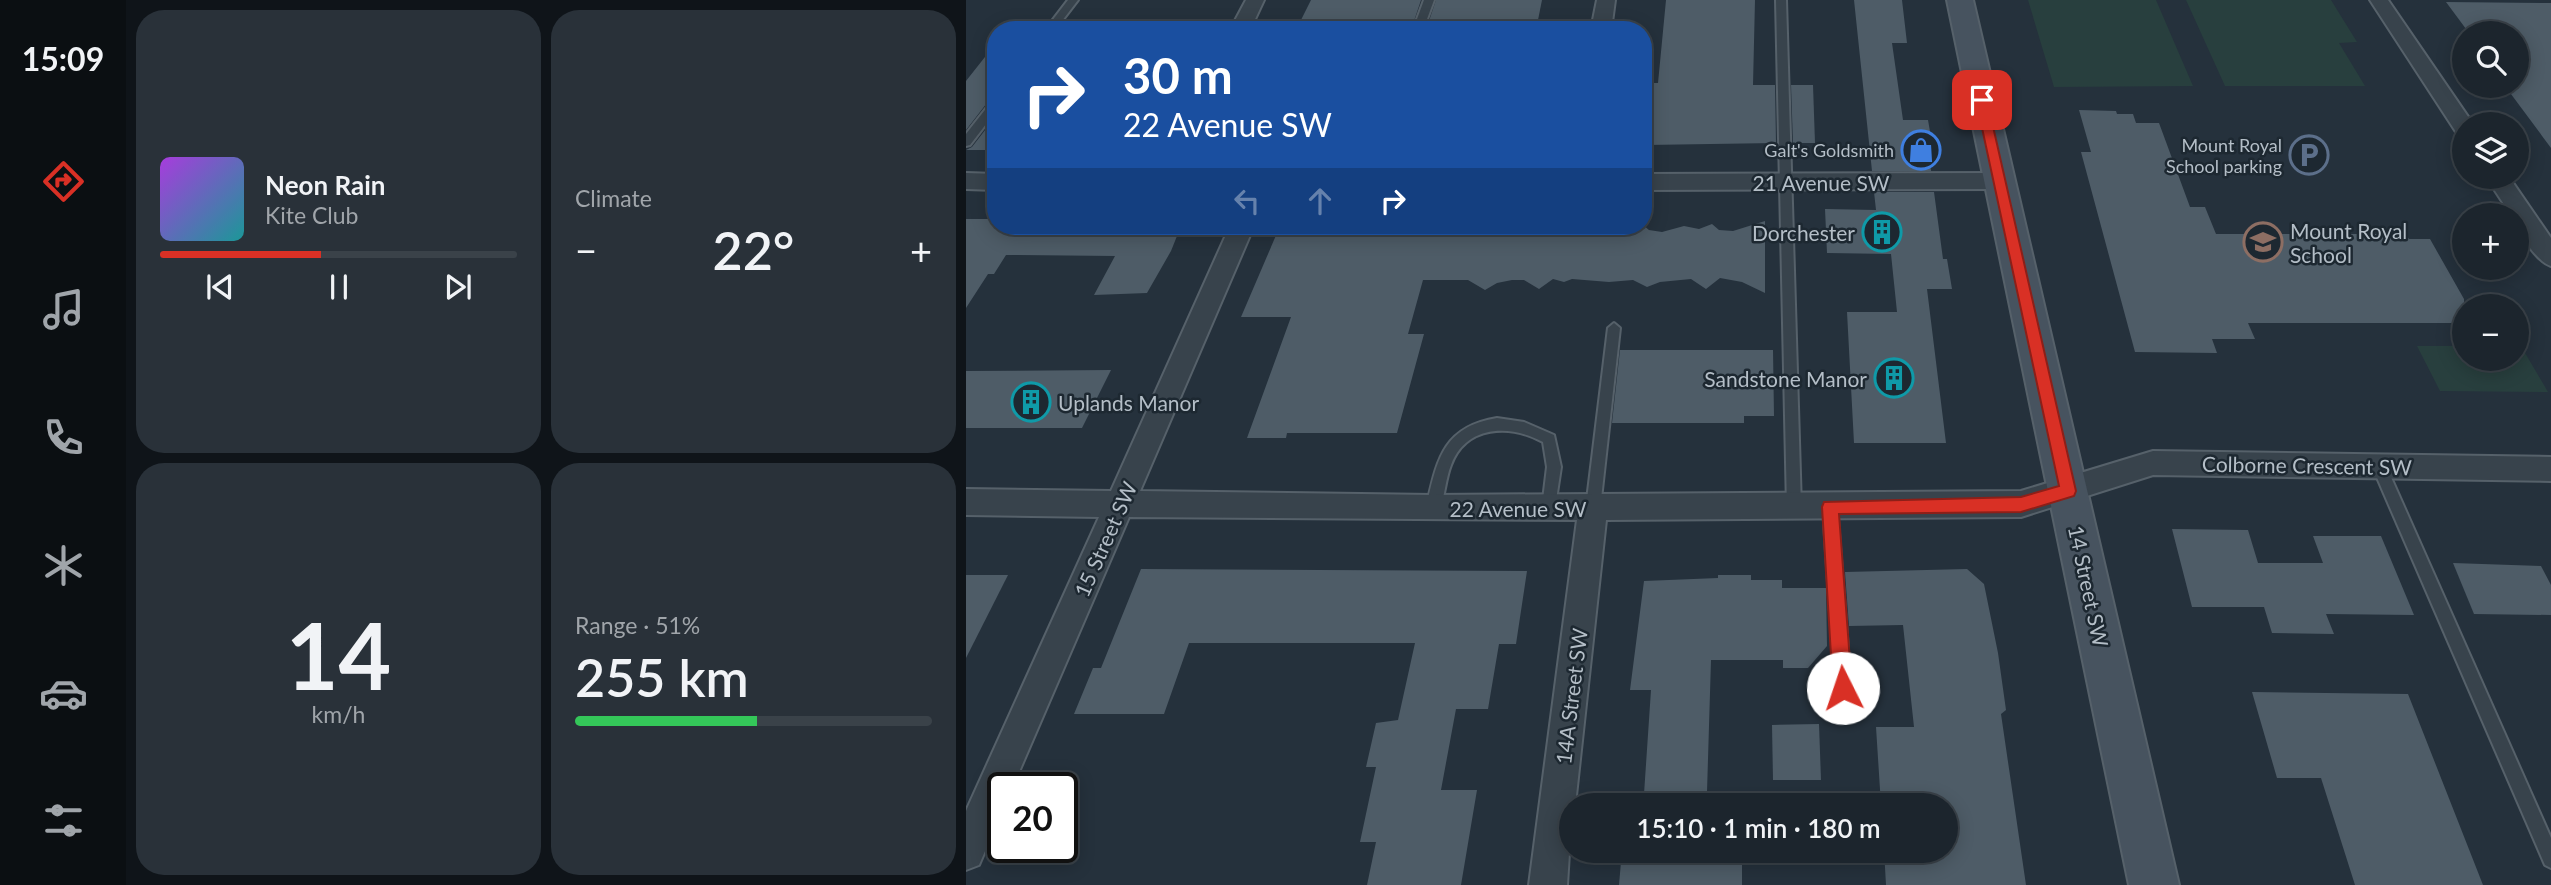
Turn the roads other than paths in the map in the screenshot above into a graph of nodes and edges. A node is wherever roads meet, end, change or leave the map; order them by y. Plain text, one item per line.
1 (1073, 0) edge
2 (1255, 0) edge
3 (1429, 0) edge
4 (1606, 0) edge
5 (1781, 0) edge
6 (1960, 0) edge
7 (2379, 0) edge
8 (1057, 21) edge
9 (1244, 21) edge
10 (1422, 21) edge
11 (1602, 21) edge
12 (2454, 112) edge
13 (987, 115) edge
14 (966, 142) edge
15 (966, 181) edge
16 (1999, 181) junction
17 (987, 182) edge
18 (1652, 182) edge
19 (1786, 182) junction
20 (2505, 189) edge
21 (1238, 235) edge
22 (2551, 257) edge
23 (1614, 328) dead end
24 (2379, 466) junction
25 (2551, 469) edge
26 (2068, 491) junction
27 (966, 502) edge
28 (1121, 502) junction
29 (1830, 507) junction
30 (1433, 508) junction
31 (1549, 508) junction
32 (1593, 508) junction
33 (1794, 508) junction
34 (1843, 688) dead end
35 (966, 852) edge
36 (2551, 859) edge
37 (1548, 885) edge
38 (2154, 885) edge

1 - 8 lane
2 - 9 street
3 - 10 lane
4 - 11 street
5 - 19 lane
6 - 16 main road, 14 Street SW
7 - 12 street
13 - 14 lane
15 - 17 street
16 - 19 street, 21 Avenue SW
16 - 26 main road, 14 Street SW
18 - 19 street, 21 Avenue SW
19 - 33 lane
20 - 22 street
21 - 28 street, 15 Street SW
23 - 32 lane
24 - 25 street, Colborne Crescent SW
24 - 26 street, Colborne Crescent SW
24 - 36 lane
26 - 29 street, 22 Avenue SW
26 - 38 main road, 14 Street SW
27 - 28 street, 22 Avenue SW
28 - 30 street, 22 Avenue SW
28 - 35 street, 15 Street SW
29 - 33 street, 22 Avenue SW
29 - 34 lane
30 - 31 street, 22 Avenue SW
30 - 31 lane
31 - 32 street, 22 Avenue SW
32 - 33 street, 22 Avenue SW
32 - 37 street, 14A Street SW

